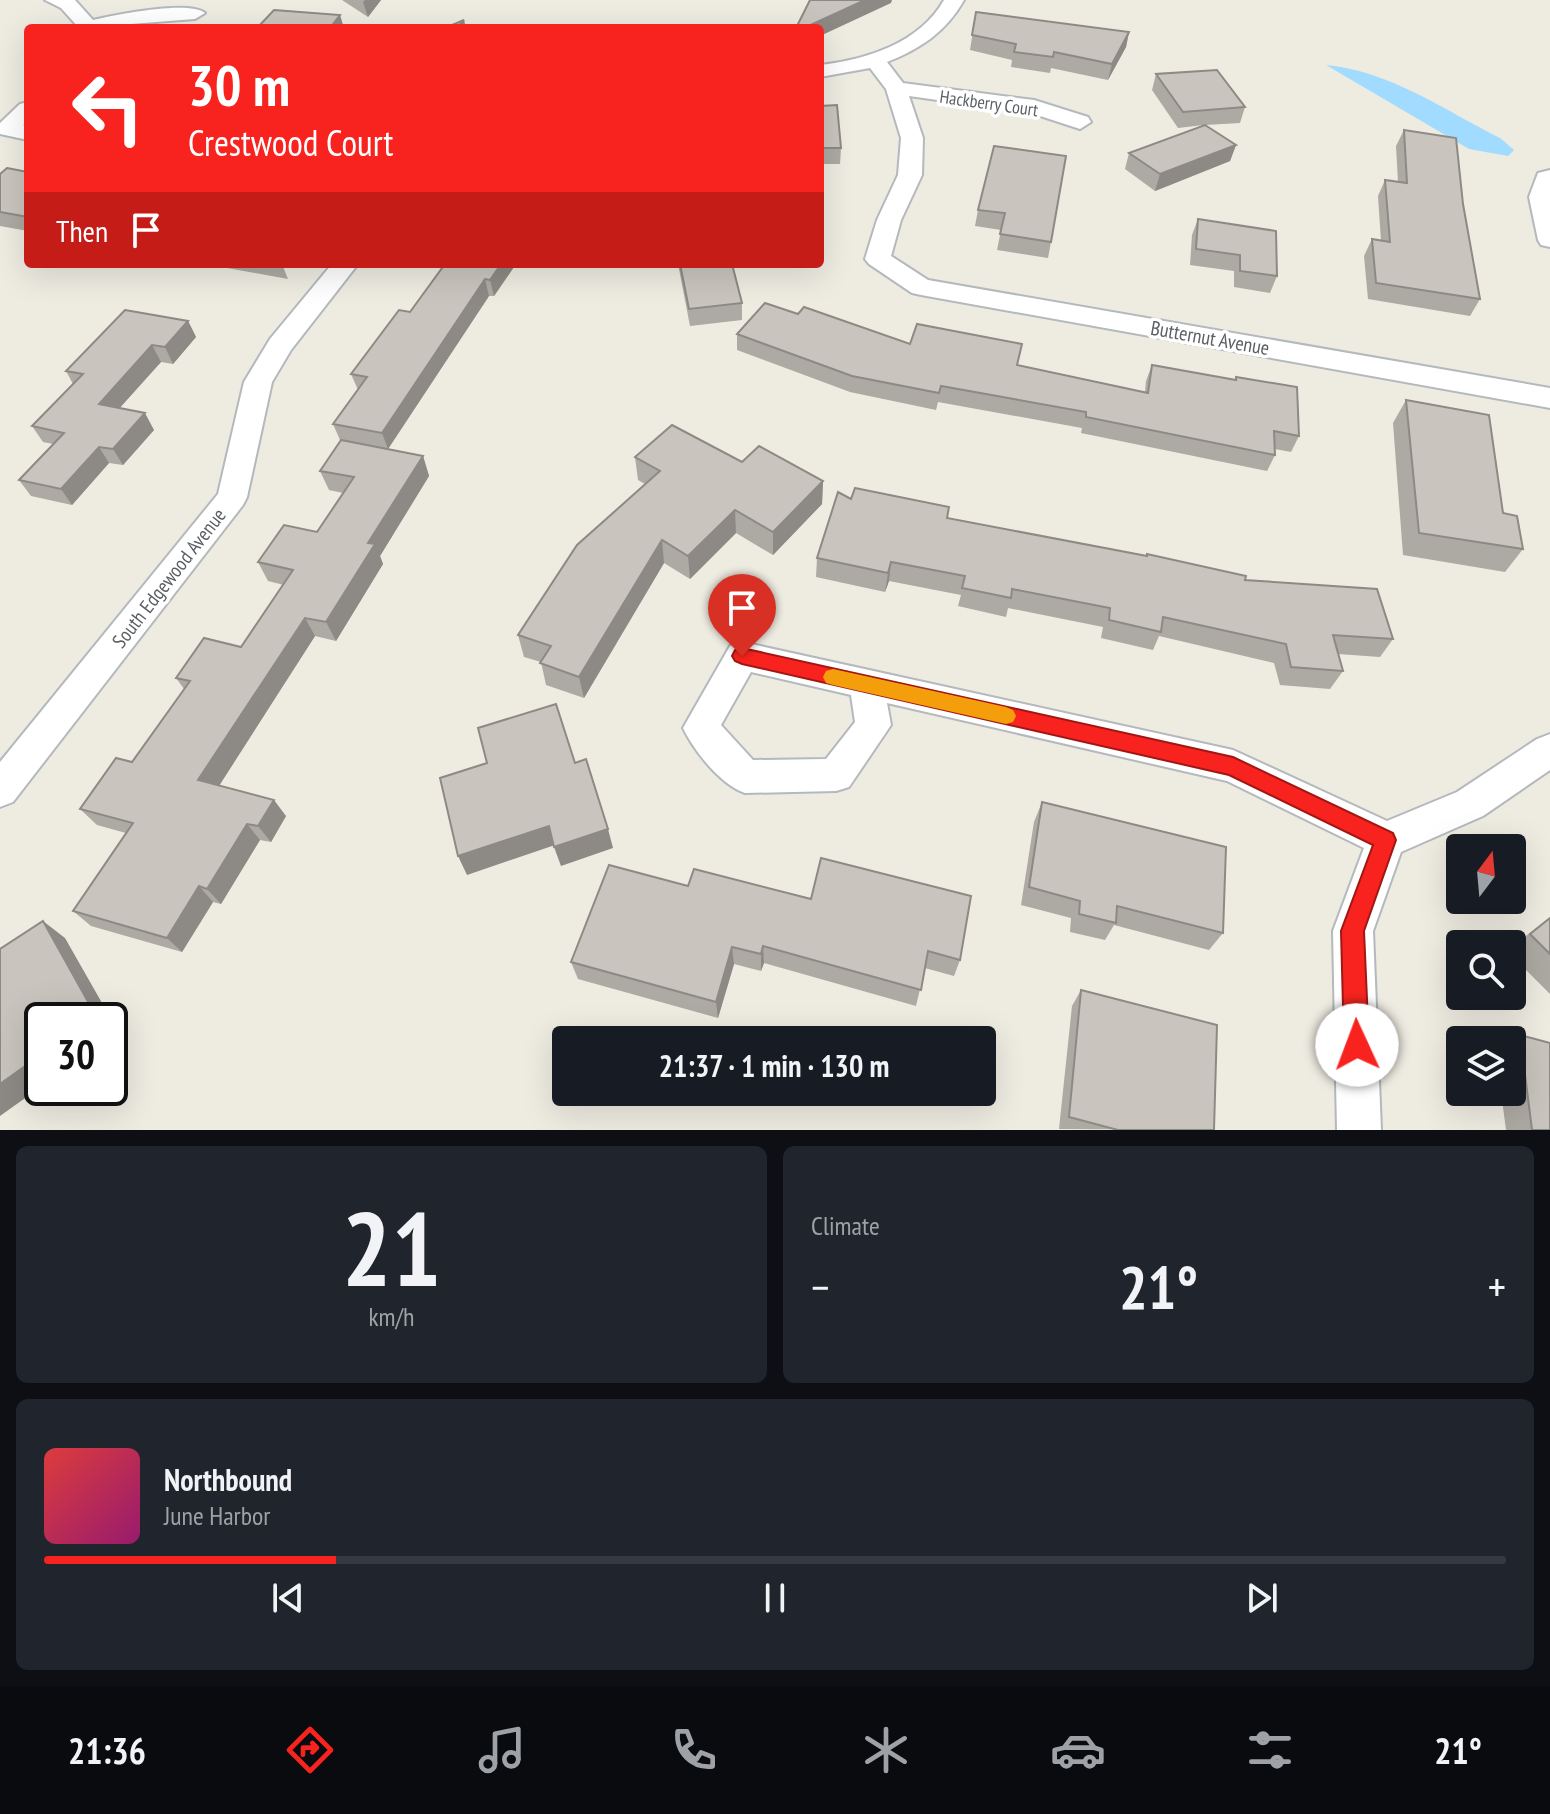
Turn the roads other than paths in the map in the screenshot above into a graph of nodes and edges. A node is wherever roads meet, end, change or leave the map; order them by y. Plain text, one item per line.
1 (55, 0) edge
2 (954, 0) edge
3 (195, 13) dead end
4 (86, 24) edge
5 (102, 24) edge
6 (876, 62) junction
7 (824, 71) edge
8 (896, 88) junction
9 (24, 113) edge
10 (1080, 122) dead end
11 (24, 132) edge
12 (1550, 177) edge
13 (1550, 240) edge
14 (342, 268) edge
15 (1550, 398) edge
16 (867, 685) junction
17 (1550, 750) edge
18 (0, 790) edge
19 (1386, 840) junction
20 (1359, 1130) edge

1 - 4 street
2 - 6 street
3 - 5 street
6 - 7 street
6 - 8 street
8 - 10 street, Hackberry Court
8 - 15 street, Butternut Avenue
9 - 11 street
12 - 13 street
14 - 18 street, South Edgewood Avenue
16 - 16 street
16 - 19 street
17 - 19 street
19 - 20 street

